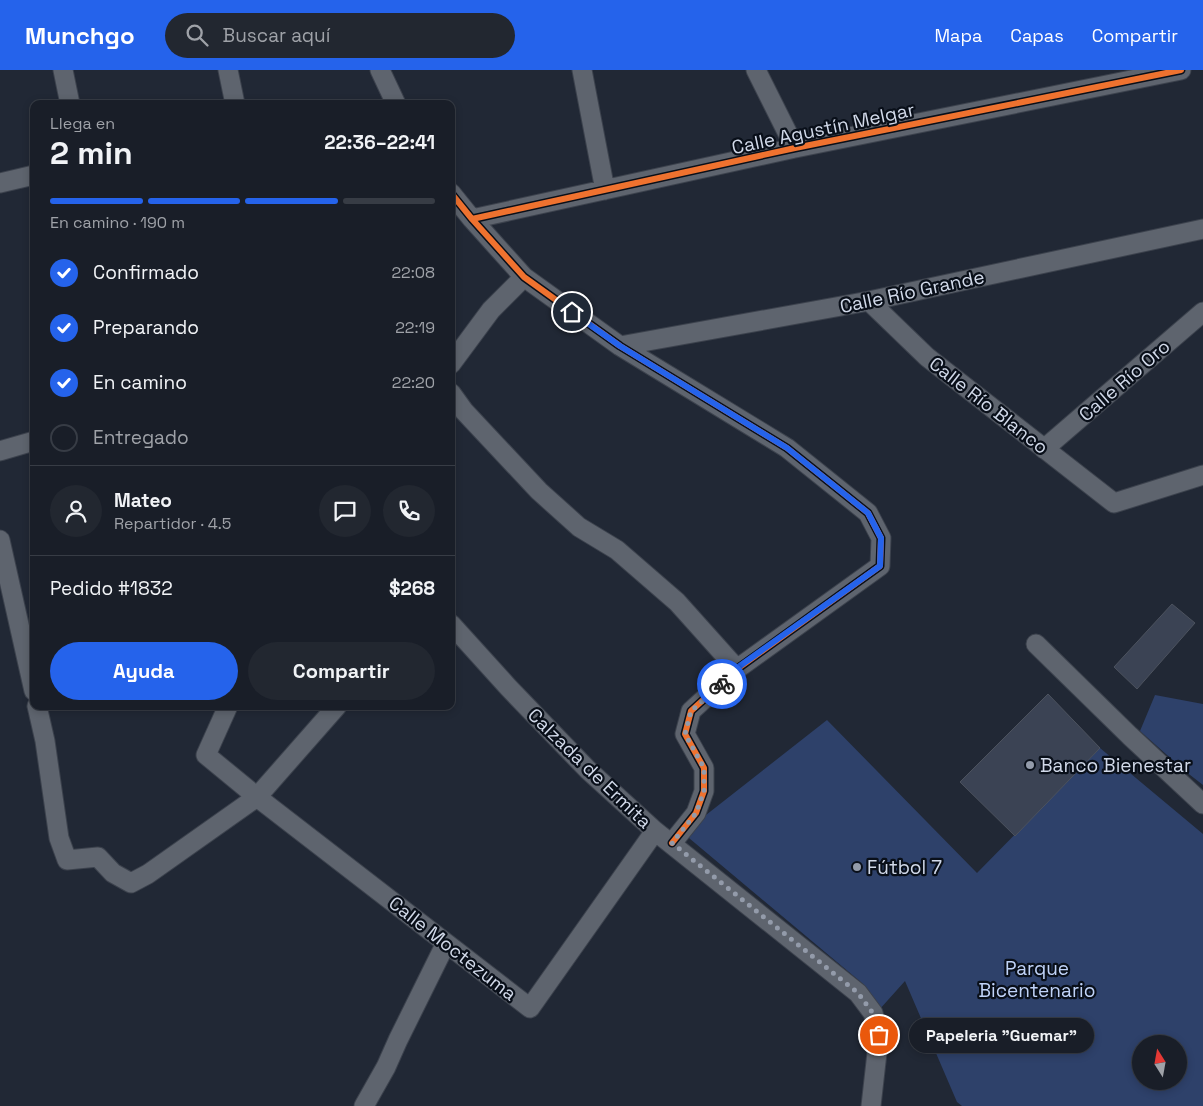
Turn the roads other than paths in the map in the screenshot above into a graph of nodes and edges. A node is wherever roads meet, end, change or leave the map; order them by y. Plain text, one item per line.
1 (63, 70) edge
2 (228, 70) edge
3 (380, 70) edge
4 (582, 70) edge
5 (756, 70) edge
6 (1181, 70) edge
7 (69, 100) edge
8 (234, 100) edge
9 (394, 100) edge
10 (794, 148) junction
11 (30, 176) edge
12 (0, 182) edge
13 (604, 190) junction
14 (455, 198) edge
15 (472, 220) junction
16 (1203, 229) edge
17 (524, 277) junction
18 (869, 301) junction
19 (1203, 312) edge
20 (620, 346) junction
21 (455, 359) edge
22 (455, 399) edge
23 (30, 442) edge
24 (1044, 449) junction
25 (0, 451) edge
26 (1203, 475) edge
27 (0, 540) edge
28 (455, 628) edge
29 (1036, 644) dead end
30 (737, 668) junction
31 (30, 672) edge
32 (38, 710) edge
33 (226, 710) edge
34 (333, 710) edge
35 (257, 797) junction
36 (1203, 804) edge
37 (655, 831) junction
38 (672, 843) junction
39 (446, 944) junction
40 (364, 1106) edge
41 (871, 1106) edge

1 - 7 street
2 - 8 street
3 - 9 street
4 - 13 street
5 - 10 street
6 - 10 street, Calle Agustín Melgar
10 - 13 street, Calle Agustín Melgar
11 - 12 street
13 - 15 street, Calle Agustín Melgar
14 - 15 street
15 - 17 street
16 - 18 street, Calle Río Grande
17 - 20 street
17 - 21 street
18 - 20 street, Calle Río Grande
18 - 24 street, Calle Río Blanco
19 - 24 street, Calle Río Oro
20 - 30 street
22 - 30 street
23 - 25 street
24 - 26 street, Calle Río Blanco
27 - 31 street
28 - 37 street, Calzada de Ermita
29 - 36 street
30 - 38 street
32 - 35 street
33 - 35 street, Calle Moctezuma
34 - 35 street
35 - 39 street, Calle Moctezuma
37 - 38 street, Calzada de Ermita
37 - 39 street, Calle Moctezuma
38 - 41 street, Calzada de Ermita
39 - 40 street

